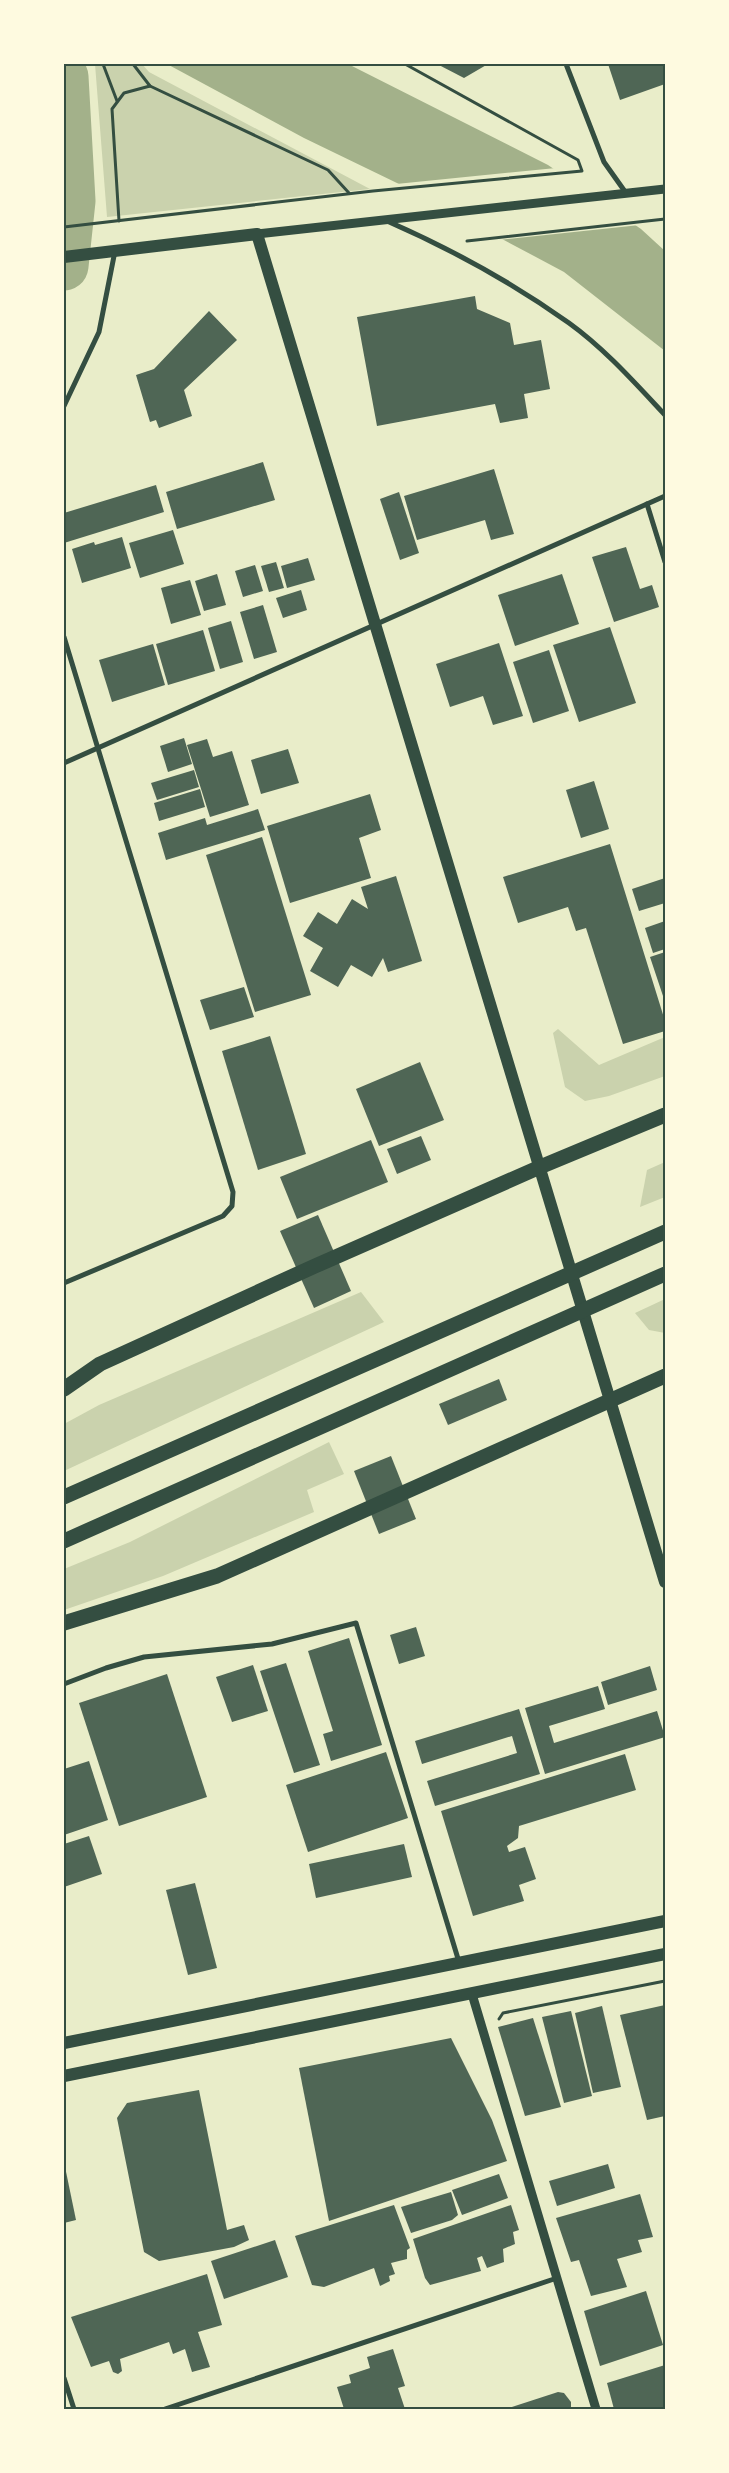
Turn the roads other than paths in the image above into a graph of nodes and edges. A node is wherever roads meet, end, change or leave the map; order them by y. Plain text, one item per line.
1 (566, 64) edge
2 (665, 189) edge
3 (622, 193) junction
4 (385, 220) junction
5 (257, 234) junction
6 (116, 251) junction
7 (64, 257) edge
8 (64, 406) edge
9 (665, 415) edge
10 (665, 496) edge
11 (647, 504) junction
12 (665, 562) edge
13 (376, 626) junction
14 (64, 641) edge
15 (98, 748) junction
16 (64, 763) edge
17 (665, 1114) edge
18 (540, 1167) junction
19 (665, 1232) edge
20 (665, 1274) edge
21 (64, 1283) edge
22 (665, 1376) edge
23 (64, 1389) edge
24 (609, 1401) junction
25 (64, 1497) edge
26 (64, 1541) edge
27 (665, 1582) edge
28 (64, 1623) edge
29 (64, 1684) edge
30 (665, 1921) edge
31 (665, 1954) edge
32 (459, 1963) junction
33 (472, 1994) junction
34 (64, 2042) edge
35 (64, 2076) edge
36 (558, 2278) junction
37 (64, 2378) edge
38 (74, 2409) edge
39 (165, 2409) edge
40 (596, 2409) edge

1 - 3 street
2 - 3 street
3 - 4 street
4 - 5 street
4 - 9 street
5 - 6 main road
5 - 13 main road
6 - 7 main road
6 - 8 street
10 - 11 street
11 - 12 street
11 - 13 street
13 - 15 street
13 - 18 main road
14 - 15 street
15 - 16 street
15 - 21 street
17 - 18 highway
18 - 23 highway
18 - 24 main road
19 - 25 highway
20 - 26 highway
22 - 24 highway
24 - 27 main road
24 - 28 highway
29 - 32 street
30 - 32 main road
31 - 33 main road
32 - 34 main road
33 - 35 main road
33 - 36 street
36 - 39 street
36 - 40 street
37 - 38 street

